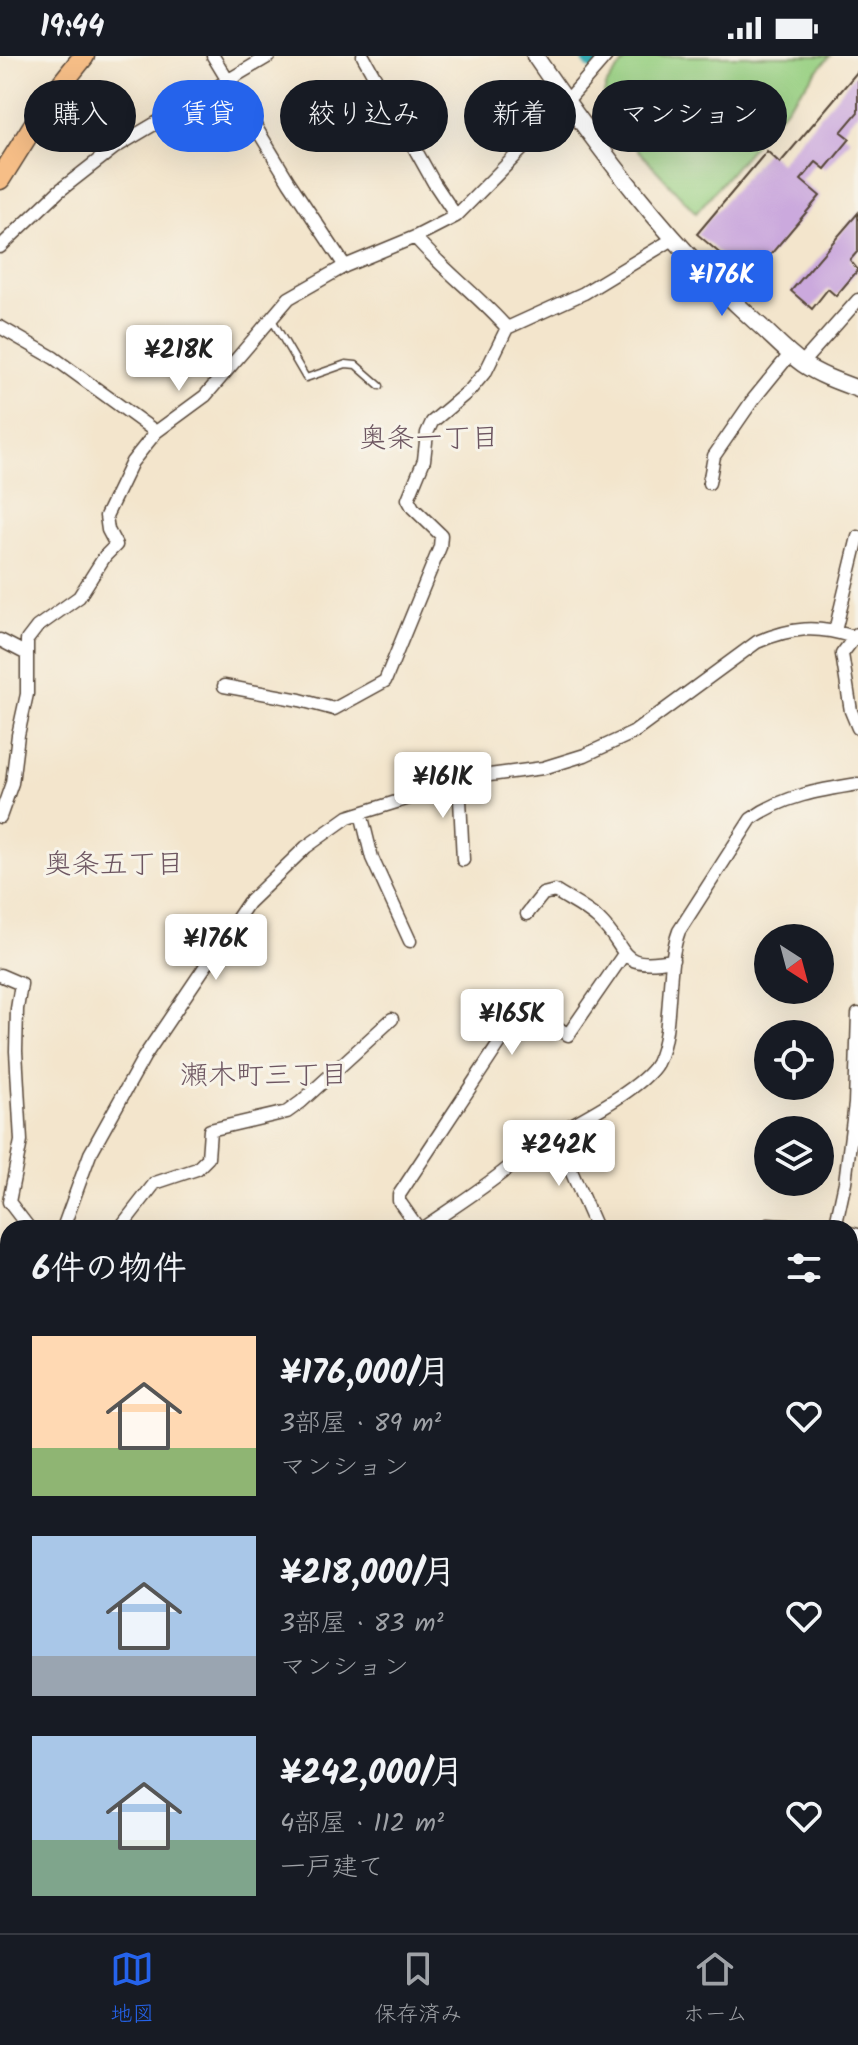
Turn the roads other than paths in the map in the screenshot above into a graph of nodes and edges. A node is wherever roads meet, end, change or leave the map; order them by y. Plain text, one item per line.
1 (84, 56) edge
2 (213, 56) edge
3 (269, 56) edge
4 (363, 56) edge
5 (535, 56) edge
6 (606, 56) edge
7 (226, 80) edge
8 (228, 80) edge
9 (552, 80) edge
10 (576, 90) edge
11 (576, 114) edge
12 (152, 125) edge
13 (264, 140) edge
14 (517, 152) edge
15 (0, 179) edge
16 (456, 216) junction
17 (415, 237) junction
18 (673, 239) junction
19 (0, 247) edge
20 (345, 266) junction
21 (858, 300) edge
22 (271, 318) junction
23 (0, 327) edge
24 (507, 328) junction
25 (797, 358) junction
26 (380, 386) dead end
27 (857, 392) edge
28 (156, 432) junction
29 (709, 483) dead end
30 (858, 537) edge
31 (835, 631) junction
32 (856, 635) edge
33 (0, 640) edge
34 (25, 653) junction
35 (224, 686) dead end
36 (858, 728) edge
37 (459, 779) junction
38 (858, 784) edge
39 (361, 813) junction
40 (0, 817) edge
41 (463, 860) dead end
42 (527, 914) dead end
43 (410, 941) dead end
44 (624, 954) junction
45 (673, 960) junction
46 (0, 975) edge
47 (858, 1014) edge
48 (392, 1019) dead end
49 (555, 1134) junction
50 (23, 1220) edge
51 (66, 1220) edge
52 (126, 1220) edge
53 (414, 1220) edge
54 (433, 1220) edge
55 (593, 1220) edge
56 (837, 1220) edge

1 - 15 main road
2 - 7 street
3 - 8 street
4 - 16 street
5 - 9 street
6 - 10 street
11 - 18 street
12 - 19 street
13 - 20 street
14 - 16 street
16 - 17 street
17 - 20 street
17 - 24 street
18 - 24 street
18 - 25 street
20 - 22 street
21 - 25 street
22 - 26 lane
22 - 28 street
23 - 28 street
24 - 35 street
25 - 27 street
25 - 29 street
28 - 34 street
30 - 31 street
31 - 32 street
31 - 37 street
32 - 36 street
33 - 34 street
34 - 40 street
37 - 39 street
37 - 41 street
38 - 45 street
39 - 43 street
39 - 51 street
42 - 44 street
44 - 45 street
44 - 53 street
45 - 49 street
46 - 50 street
47 - 56 street
48 - 52 street
49 - 54 street
49 - 55 street

